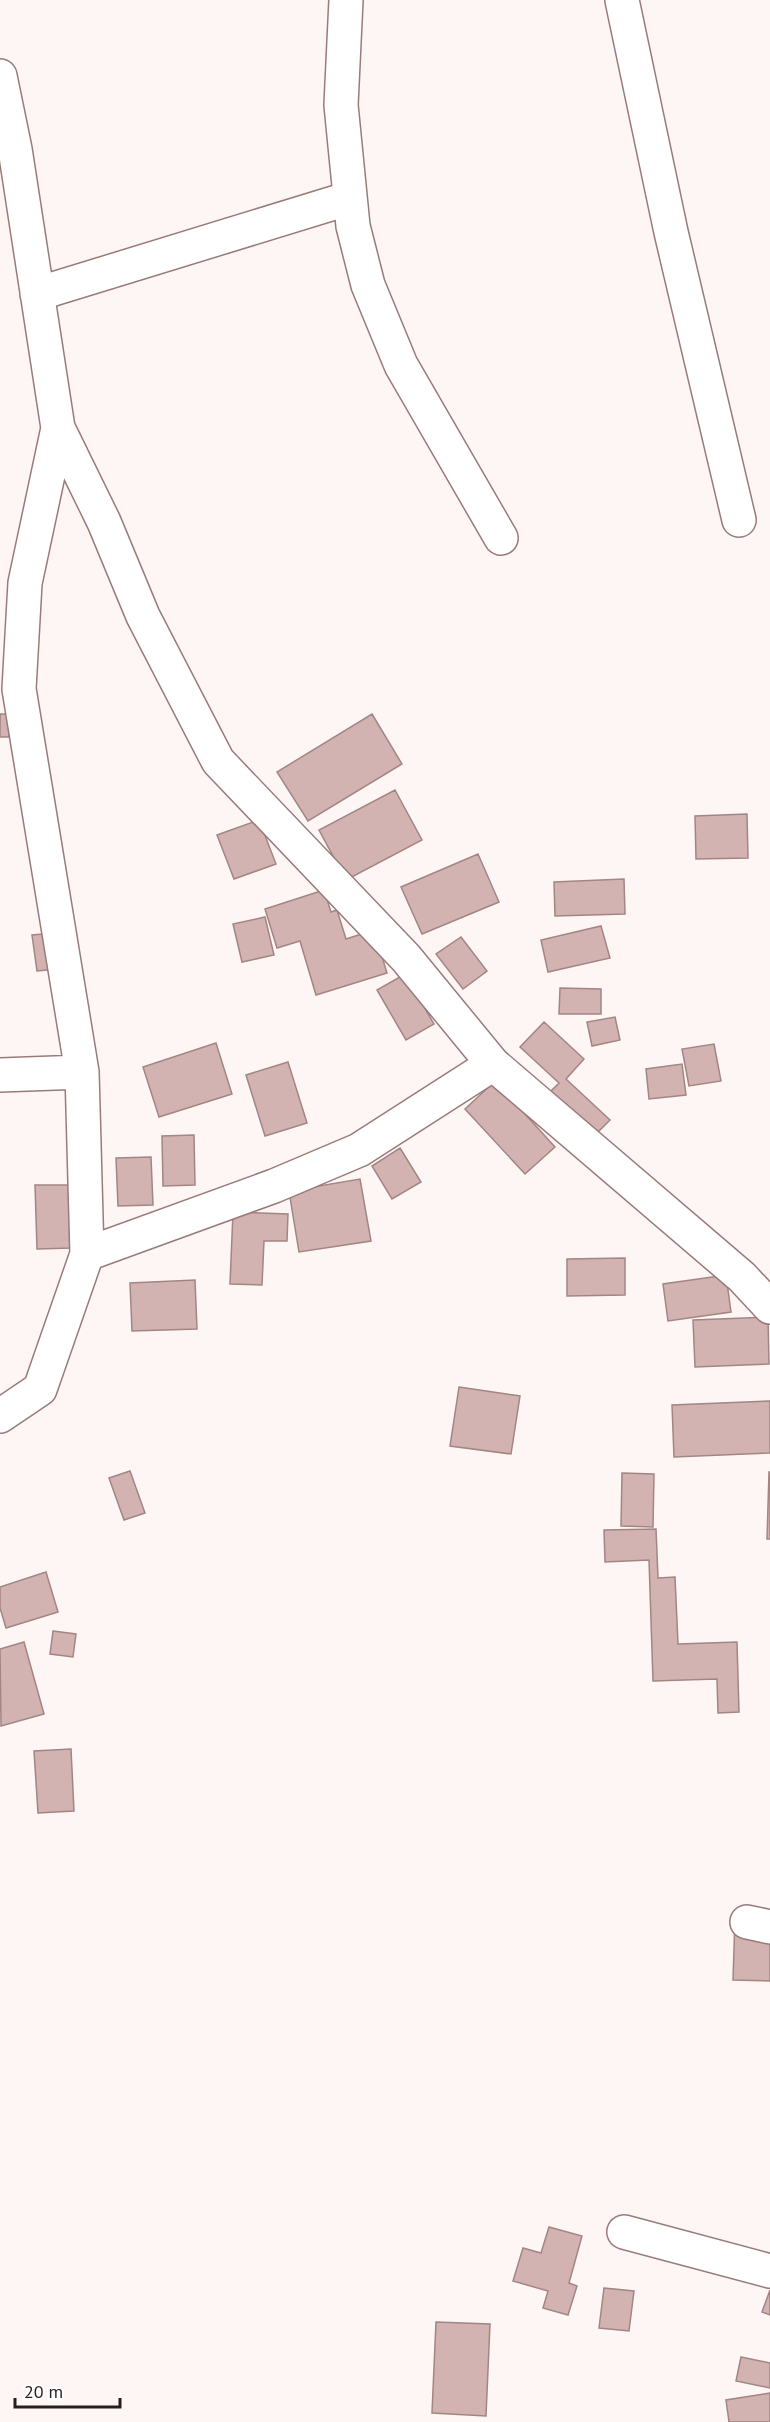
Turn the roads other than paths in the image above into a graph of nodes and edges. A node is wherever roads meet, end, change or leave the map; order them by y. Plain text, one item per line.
1 (346, 0) edge
2 (622, 0) edge
3 (0, 76) edge
4 (350, 198) junction
5 (37, 294) junction
6 (58, 428) junction
7 (739, 520) dead end
8 (501, 538) dead end
9 (9, 688) edge
10 (493, 1064) junction
11 (82, 1072) junction
12 (0, 1075) edge
13 (87, 1254) junction
14 (770, 1307) edge
15 (0, 1416) edge
16 (624, 2232) dead end
17 (770, 2271) edge

1 - 4 street
2 - 7 street
3 - 5 street
4 - 5 street
4 - 8 street
5 - 6 street
6 - 9 street
6 - 10 street
9 - 11 street
10 - 13 street
10 - 14 street
11 - 12 street
11 - 13 street
13 - 15 street
16 - 17 street

